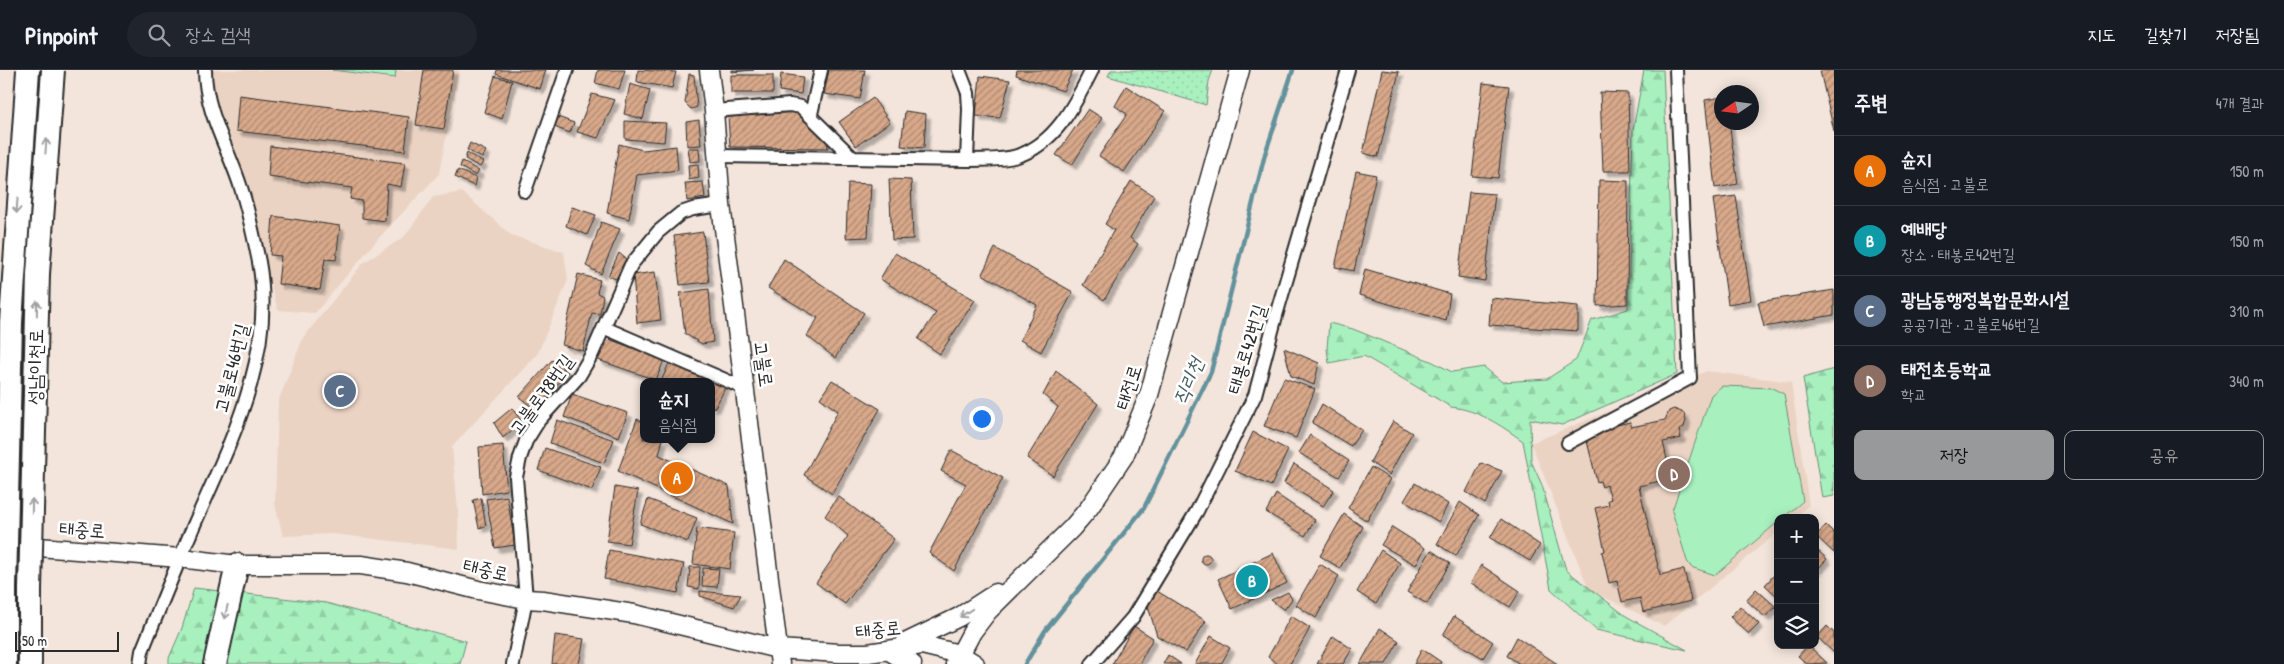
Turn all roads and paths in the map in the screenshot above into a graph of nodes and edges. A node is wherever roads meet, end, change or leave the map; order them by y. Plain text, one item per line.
1 (28, 70) edge
2 (53, 70) edge
3 (205, 70) edge
4 (566, 70) edge
5 (709, 70) edge
6 (821, 70) edge
7 (958, 70) edge
8 (1092, 70) edge
9 (1240, 70) edge
10 (1348, 70) edge
11 (1676, 70) edge
12 (714, 111) junction
13 (811, 114) junction
14 (718, 156) junction
15 (852, 157) junction
16 (967, 160) junction
17 (525, 191) dead end
18 (721, 205) junction
19 (605, 328) junction
20 (746, 389) junction
21 (1568, 443) dead end
22 (0, 544) edge
23 (180, 558) junction
24 (237, 565) junction
25 (1022, 577) junction
26 (526, 599) junction
27 (888, 650) junction
28 (779, 656) edge
29 (957, 659) edge
30 (5, 664) edge
31 (30, 664) edge
32 (140, 664) edge
33 (215, 664) edge
34 (513, 664) edge
35 (912, 664) edge
36 (975, 664) edge
37 (1092, 664) edge

1 -> 30 highway, 성남이천로, bridge
31 -> 2 highway, 성남이천로, bridge
3 - 23 street, 고불로46번길
4 - 17 street
5 - 12 street, 고불로
6 - 13 street
7 - 16 street
8 - 16 street
9 - 25 street, 태전로
10 - 37 street, 태봉로42번길
11 - 21 street
12 - 13 street
12 - 14 street, 고불로
13 - 15 street
14 - 15 street
14 - 18 street, 고불로
15 - 16 street
18 - 19 street, 고불로78번길
18 - 20 street, 고불로
19 - 20 street
19 - 26 street, 고불로78번길
20 - 28 street, 고불로
22 - 23 street, 태중로
23 - 24 street, 태중로
23 - 32 street, 고불로46번길
24 - 26 street, 태중로
24 -> 33 highway
25 -> 27 street
25 - 29 street, 태전로
26 - 28 street, 태중로
26 - 34 street, 고불로78번길
27 - 28 street, 태중로
27 - 29 street, 태중로
27 - 35 street
29 - 36 street, 태중로

